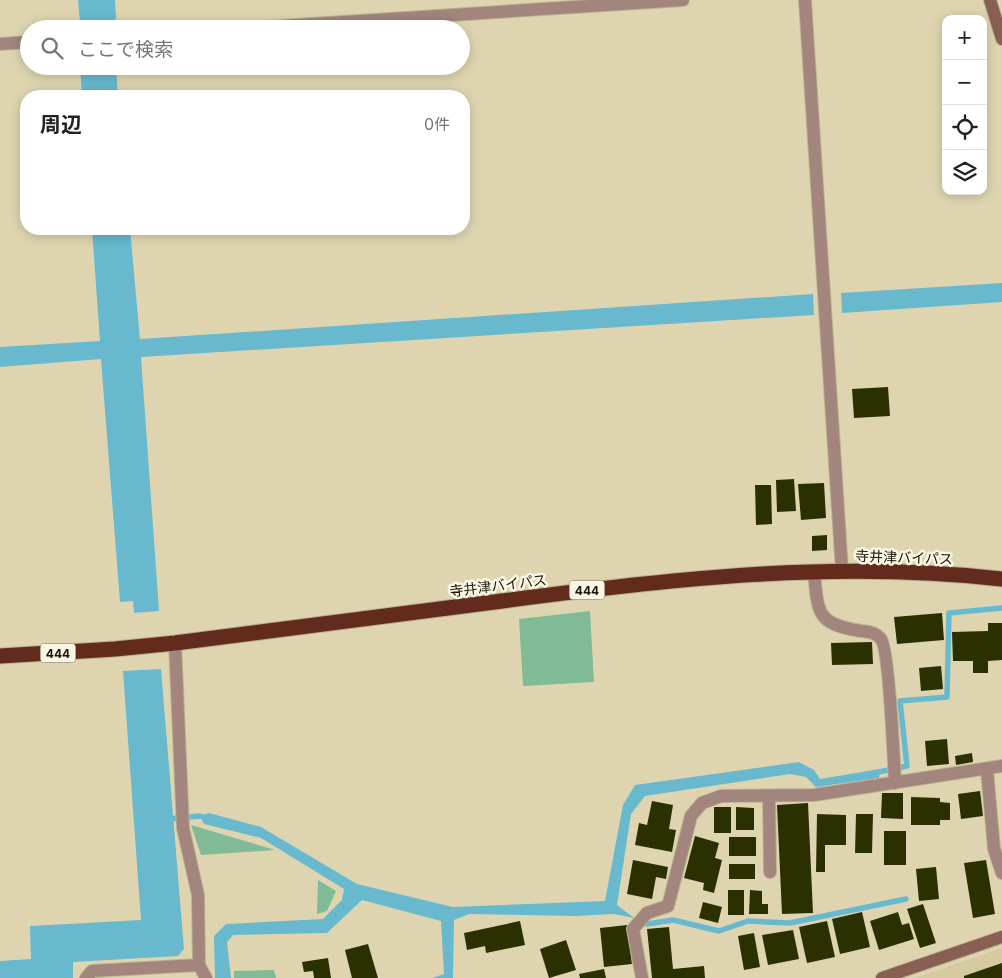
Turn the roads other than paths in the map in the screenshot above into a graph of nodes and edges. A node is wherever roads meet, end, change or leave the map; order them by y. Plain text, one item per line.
1 (683, 0) edge
2 (805, 0) edge
3 (990, 0) edge
4 (373, 20) edge
5 (1002, 40) edge
6 (20, 43) edge
7 (0, 44) edge
8 (842, 571) junction
9 (814, 572) junction
10 (1002, 580) edge
11 (175, 643) junction
12 (0, 656) edge
13 (1002, 766) edge
14 (987, 770) junction
15 (895, 783) junction
16 (769, 797) junction
17 (770, 872) dead end
18 (1002, 873) edge
19 (1002, 937) edge
20 (199, 964) junction
21 (86, 978) edge
22 (206, 978) edge
23 (642, 978) edge
24 (882, 978) edge

1 - 4 street
2 - 8 street
3 - 5 street
6 - 7 street
8 - 9 highway, 寺井津バイパス / 444
8 - 10 highway, 寺井津バイパス / 444
9 - 11 highway, 寺井津バイパス / 444
9 - 15 street
11 - 12 highway, 寺井津バイパス / 444
11 - 20 street
13 - 14 street
14 - 15 street
14 - 18 street
15 - 16 street
16 - 17 street
16 - 23 street
19 - 24 street
20 - 21 street
20 - 22 street

